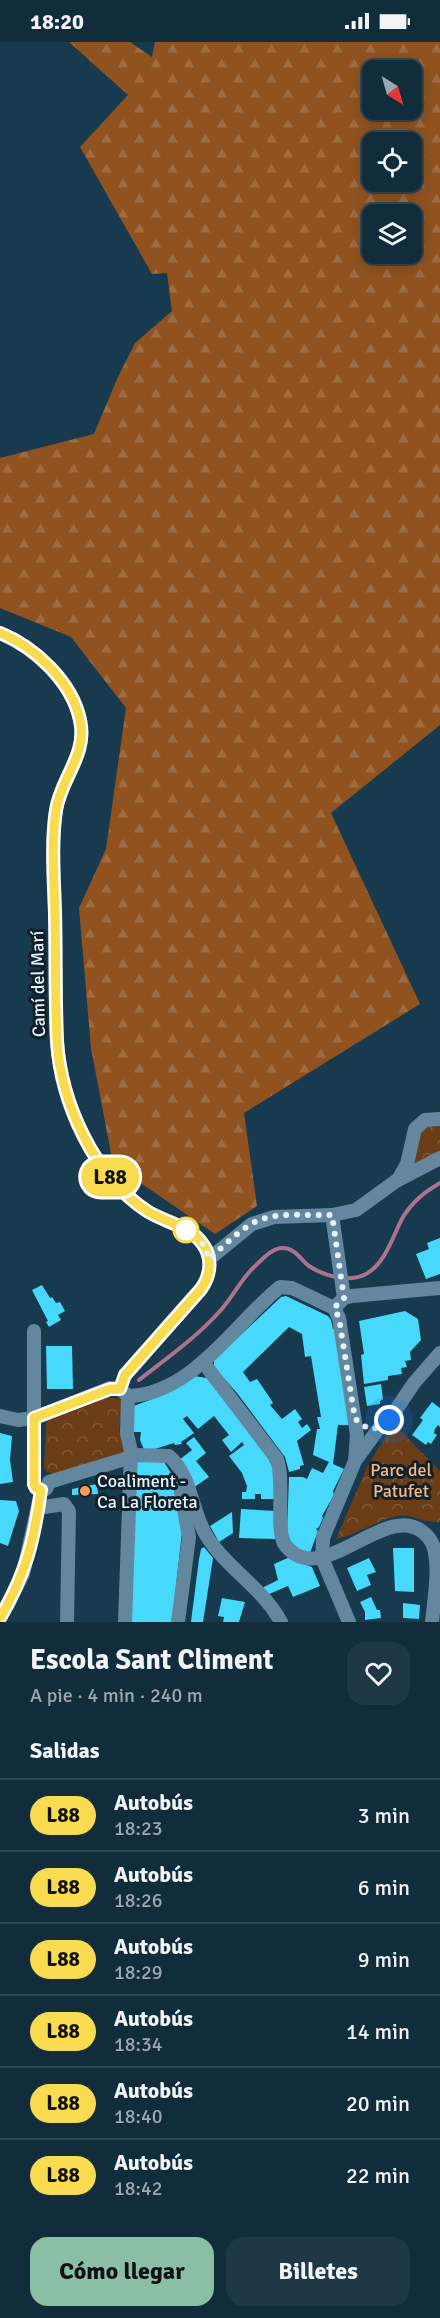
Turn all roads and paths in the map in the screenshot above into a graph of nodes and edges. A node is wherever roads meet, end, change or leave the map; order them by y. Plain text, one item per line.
1 (0, 633) edge
2 (440, 1119) edge
3 (440, 1158) edge
4 (396, 1182) junction
5 (332, 1215) junction
6 (209, 1259) junction
7 (440, 1288) edge
8 (339, 1303) junction
9 (34, 1330) dead end
10 (440, 1353) edge
11 (203, 1362) junction
12 (124, 1393) junction
13 (0, 1416) edge
14 (34, 1418) junction
15 (355, 1419) junction
16 (379, 1428) junction
17 (129, 1457) junction
18 (355, 1461) junction
19 (177, 1464) junction
20 (41, 1484) junction
21 (38, 1508) junction
22 (436, 1541) edge
23 (322, 1558) junction
24 (0, 1618) edge
25 (67, 1622) edge
26 (125, 1622) edge
27 (178, 1622) edge
28 (281, 1622) edge
29 (349, 1622) edge
30 (432, 1622) edge

1 - 6 street, Camí del Marí
2 - 4 street
3 - 4 street
4 - 5 street
5 - 6 street
5 - 8 street
6 - 12 street
7 - 8 street
8 - 11 street
8 - 15 street
9 - 14 street
10 - 16 street
11 - 12 street
11 - 23 street
12 - 14 street
12 - 17 street
13 - 14 street
14 - 20 street
15 - 16 street
15 - 18 street
16 - 18 street
17 - 19 street
17 - 20 street
17 - 26 street
18 - 23 street
19 - 27 street
19 - 28 street
20 - 21 street
21 - 24 street
21 - 25 street
22 - 23 street
22 - 30 street
23 - 29 street

